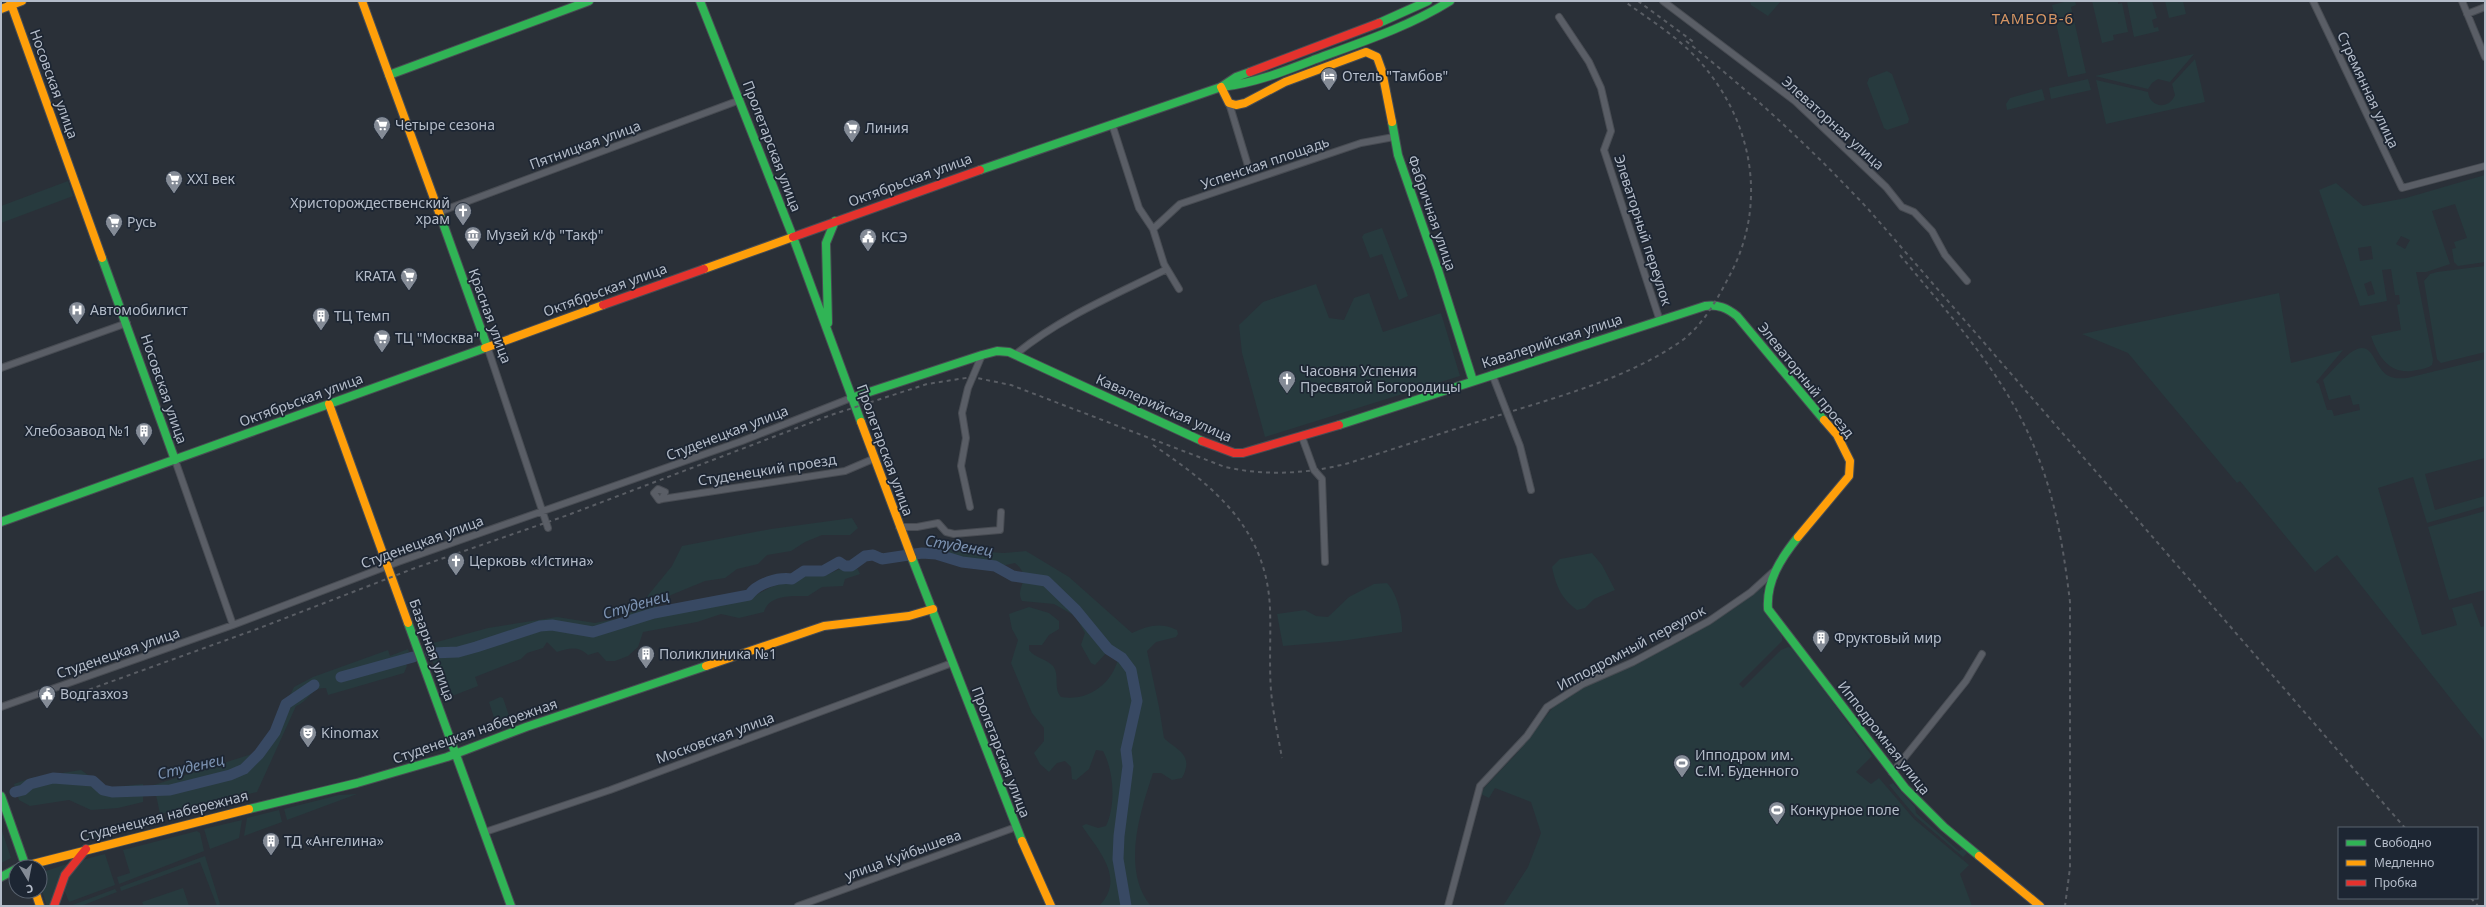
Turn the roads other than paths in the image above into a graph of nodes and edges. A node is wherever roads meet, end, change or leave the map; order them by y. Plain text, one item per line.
1 (22, 1) edge
2 (362, 1) edge
3 (589, 1) edge
4 (700, 1) edge
5 (1428, 1) edge
6 (1450, 1) edge
7 (1663, 1) edge
8 (2313, 1) edge
9 (2462, 1) edge
10 (11, 3) edge
11 (2485, 7) edge
12 (1, 9) edge
13 (2468, 14) junction
14 (1559, 17) dead end
15 (2485, 57) edge
16 (389, 75) junction
17 (1221, 87) junction
18 (740, 100) junction
19 (1229, 103) junction
20 (1112, 124) junction
21 (1394, 137) junction
22 (2485, 166) edge
23 (1248, 169) dead end
24 (439, 212) junction
25 (835, 221) junction
26 (1153, 229) junction
27 (793, 236) junction
28 (1167, 270) junction
29 (1967, 281) dead end
30 (1179, 289) dead end
31 (1722, 306) joint
32 (1660, 321) junction
33 (127, 323) junction
34 (828, 330) junction
35 (487, 346) junction
36 (1016, 354) junction
37 (982, 355) junction
38 (1, 368) edge
39 (1492, 374) junction
40 (1472, 381) junction
41 (851, 398) junction
42 (329, 404) junction
43 (1302, 437) junction
44 (874, 459) junction
45 (175, 460) junction
46 (1531, 490) dead end
47 (662, 499) dead end
48 (970, 507) dead end
49 (544, 511) junction
50 (1001, 512) dead end
51 (1, 522) edge
52 (548, 528) dead end
53 (901, 530) junction
54 (1325, 562) dead end
55 (388, 566) junction
56 (1773, 572) junction
57 (1766, 598) joint
58 (933, 609) junction
59 (233, 625) junction
60 (1982, 654) dead end
61 (952, 663) junction
62 (1, 707) edge
63 (455, 754) junction
64 (1892, 773) junction
65 (1, 796) edge
66 (1016, 827) junction
67 (485, 832) junction
68 (86, 849) junction
69 (22, 859) edge
70 (48, 859) edge
71 (54, 906) edge
72 (511, 906) edge
73 (798, 906) edge
74 (1051, 906) edge
75 (1448, 906) edge
76 (2040, 906) edge

1 - 10 street
2 - 16 street, Красная улица
3 - 16 street
4 - 18 street, Пролетарская улица
5 - 17 street
6 - 17 street
7 - 29 street, Элеваторная улица
8 - 22 street, Стремянная улица
9 - 13 street
10 - 12 street
10 - 33 street, Носовская улица
11 - 13 street
13 - 15 street
14 - 32 street, Элеваторный переулок
16 - 24 street, Красная улица
17 - 19 street
17 - 20 street, Октябрьская улица
18 - 24 street, Пятницкая улица
18 - 27 street, Пролетарская улица
19 - 21 street, Фабричная улица
19 - 23 street
20 - 25 street, Октябрьская улица
20 - 26 street
21 - 26 street, Успенская площадь
21 - 40 street, Фабричная улица
24 - 35 street, Красная улица
25 - 27 street, Октябрьская улица
25 - 34 street
26 - 28 street
27 - 34 street, Пролетарская улица
27 - 35 street, Октябрьская улица
28 - 30 street
28 - 36 street
31 - 32 street, Кавалерийская улица
31 - 56 street, Элеваторный проезд
32 - 39 street, Кавалерийская улица
33 - 38 street
33 - 45 street, Носовская улица
34 - 41 street, Пролетарская улица
35 - 42 street, Октябрьская улица
35 - 49 street, Красная улица
36 - 37 street, Кавалерийская улица
36 - 43 street, Кавалерийская улица
37 - 41 street, Кавалерийская улица
37 - 48 street
39 - 40 street, Кавалерийская улица
39 - 46 street
40 - 43 street, Кавалерийская улица
41 - 44 street, Пролетарская улица
41 - 49 street, Студенецкая улица
42 - 45 street, Октябрьская улица
42 - 55 street, Базарная улица
43 - 54 street
44 - 47 street, Студенецкий проезд
44 - 53 street, Пролетарская улица
45 - 51 street, Октябрьская улица
45 - 59 street, Носовская улица
49 - 52 street, Красная улица
49 - 55 street, Студенецкая улица
50 - 53 street
53 - 58 street, Пролетарская улица
55 - 59 street, Студенецкая улица
55 - 63 street, Базарная улица
56 - 57 street, Элеваторный проезд
56 - 75 street, Ипподромный переулок
57 - 64 street, Ипподромная улица
58 - 61 street, Пролетарская улица
58 - 63 street, Студенецкая набережная
59 - 62 street, Студенецкая улица
60 - 64 street
61 - 66 street, Пролетарская улица
61 - 67 street, Московская улица
63 - 67 street, Базарная улица
63 - 68 street, Студенецкая набережная
64 - 76 street, Ипподромная улица
65 - 69 street
66 - 73 street, улица Куйбышева
66 - 74 street, Пролетарская улица
67 - 72 street, Базарная улица
68 - 70 street, Студенецкая набережная
68 - 71 street

